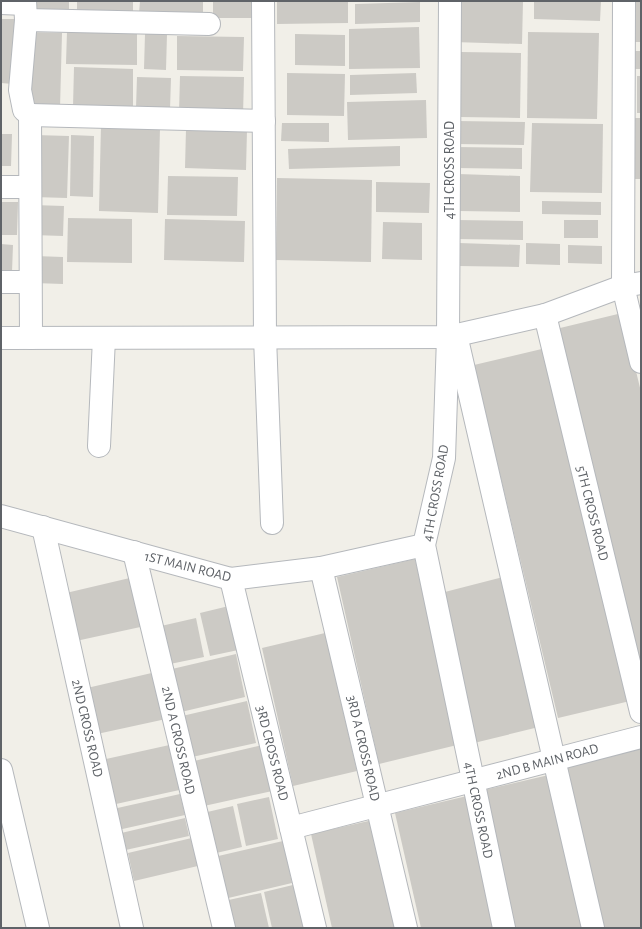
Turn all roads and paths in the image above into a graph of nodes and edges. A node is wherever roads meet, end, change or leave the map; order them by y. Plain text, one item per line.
1 (263, 1) edge
2 (450, 1) edge
3 (624, 1) edge
4 (1, 3) edge
5 (25, 8) edge
6 (209, 24) dead end
7 (11, 90) edge
8 (30, 115) junction
9 (264, 121) junction
10 (1, 187) edge
11 (30, 187) junction
12 (1, 282) edge
13 (30, 282) junction
14 (632, 284) edge
15 (545, 315) junction
16 (452, 336) junction
17 (265, 337) junction
18 (1, 338) edge
19 (31, 338) junction
20 (104, 338) junction
21 (641, 362) edge
22 (99, 446) dead end
23 (1, 516) edge
24 (272, 523) dead end
25 (43, 527) junction
26 (424, 545) junction
27 (134, 552) junction
28 (321, 568) junction
29 (231, 579) junction
30 (641, 712) edge
31 (641, 737) edge
32 (554, 759) junction
33 (1, 770) edge
34 (473, 781) junction
35 (377, 806) junction
36 (291, 828) junction
37 (38, 928) edge
38 (132, 928) edge
39 (224, 928) edge
40 (315, 928) edge
41 (406, 928) edge
42 (504, 928) edge
43 (594, 928) edge

1 - 9 street
2 - 16 street, 4TH CROSS ROAD
3 - 14 street
4 - 5 street
5 - 6 street
5 - 7 street
7 - 8 street
8 - 9 street
8 - 11 street
9 - 17 street
10 - 11 street
11 - 13 street
12 - 13 street
13 - 19 street
14 - 15 street
14 - 21 street
15 - 16 street
15 - 30 street, 5TH CROSS ROAD
16 - 17 street
16 - 26 street, 4TH CROSS ROAD
16 - 32 street
17 - 20 street
17 - 24 street
18 - 19 street
19 - 20 street
20 - 22 street
23 - 25 street, 1ST MAIN ROAD
25 - 27 street, 1ST MAIN ROAD
25 - 38 street, 2ND CROSS ROAD
26 - 28 street, 1ST MAIN ROAD
26 - 34 street, 4TH CROSS ROAD
27 - 29 street, 1ST MAIN ROAD
27 - 39 street, 2ND A CROSS ROAD
28 - 29 street, 1ST MAIN ROAD
28 - 35 street, 3RD A CROSS ROAD
29 - 36 street, 3RD CROSS ROAD
31 - 32 street, 2ND B MAIN ROAD
32 - 34 street, 2ND B MAIN ROAD
32 - 43 street
33 - 37 street
34 - 35 street, 2ND B MAIN ROAD
34 - 42 street, 4TH CROSS ROAD
35 - 36 street, 2ND B MAIN ROAD
35 - 41 street, 3RD A CROSS ROAD
36 - 40 street, 3RD CROSS ROAD

